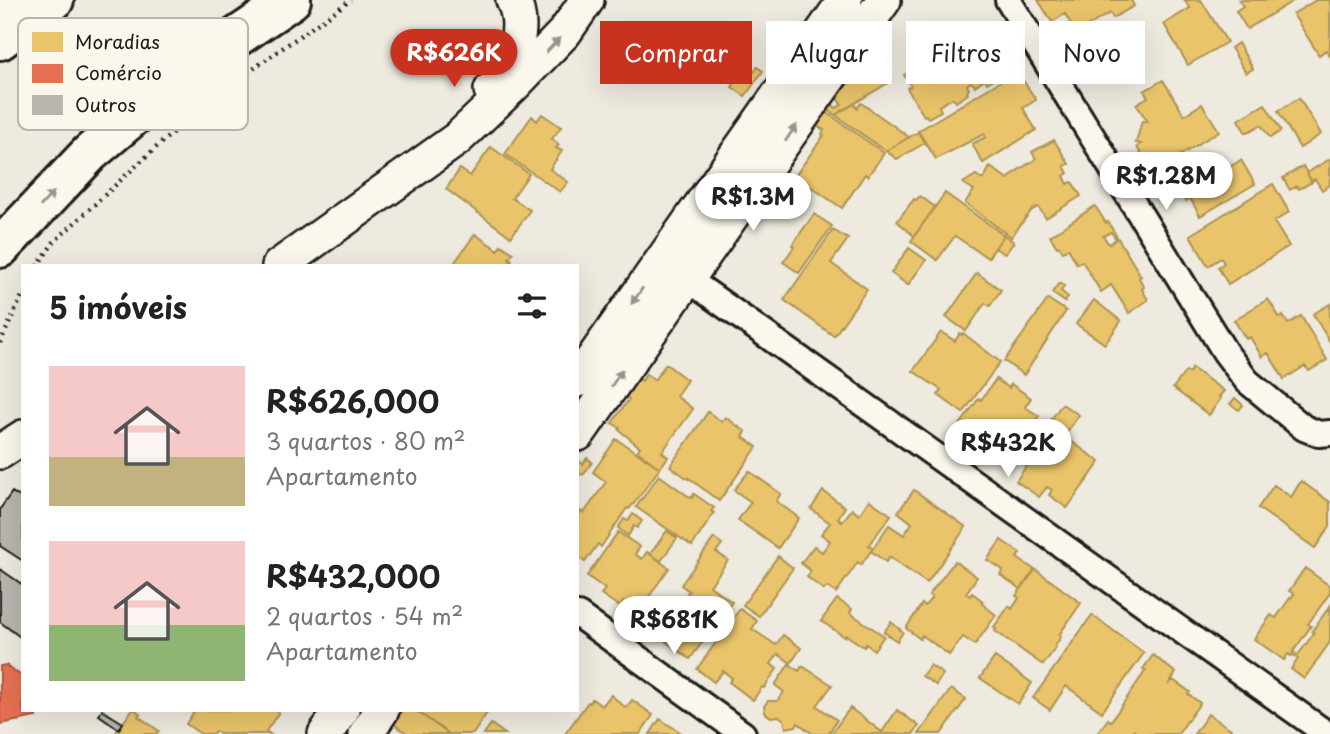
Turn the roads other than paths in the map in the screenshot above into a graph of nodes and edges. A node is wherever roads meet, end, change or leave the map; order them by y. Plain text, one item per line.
1 (26, 0) edge
2 (54, 0) edge
3 (291, 0) edge
4 (513, 0) edge
5 (587, 0) edge
6 (845, 0) edge
7 (884, 0) edge
8 (1008, 0) edge
9 (0, 16) edge
10 (30, 18) edge
11 (18, 27) edge
12 (248, 29) edge
13 (0, 40) edge
14 (116, 130) edge
15 (412, 172) junction
16 (0, 248) edge
17 (282, 264) edge
18 (675, 270) junction
19 (579, 379) edge
20 (579, 432) edge
21 (1330, 433) edge
22 (21, 438) edge
23 (0, 452) edge
24 (579, 616) edge
25 (341, 712) edge
26 (381, 712) edge
27 (325, 734) edge
28 (366, 734) edge
29 (743, 734) edge
30 (1327, 734) edge

1 - 9 main road
2 - 10 main road
12 -> 3 main road
4 - 15 street
15 -> 5 street
6 - 18 street
18 -> 7 street
8 - 21 street
11 - 13 main road
16 -> 14 main road
15 - 17 street
18 -> 19 street
20 -> 18 street
18 - 30 street
22 - 23 street
24 - 29 street
25 - 27 street
26 - 28 street

